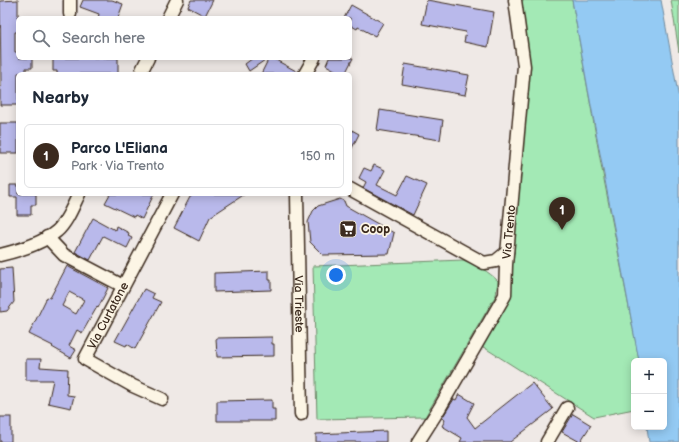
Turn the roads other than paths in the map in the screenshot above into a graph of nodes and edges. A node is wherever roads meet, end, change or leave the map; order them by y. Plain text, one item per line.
1 (70, 0) edge
2 (177, 0) edge
3 (515, 0) edge
4 (70, 14) dead end
5 (169, 16) edge
6 (147, 60) edge
7 (313, 60) edge
8 (142, 72) edge
9 (306, 72) edge
10 (352, 190) edge
11 (78, 196) edge
12 (171, 196) edge
13 (297, 196) edge
14 (47, 237) junction
15 (507, 252) junction
16 (0, 255) edge
17 (123, 286) junction
18 (162, 399) dead end
19 (567, 408) dead end
20 (301, 414) dead end
21 (418, 442) edge
22 (547, 442) edge

1 - 4 street
2 - 5 street
3 - 15 street, Via Trento
6 - 8 street
7 - 9 street
10 - 15 street
11 - 14 street
12 - 17 street, Via Curtatone
13 - 20 street, Via Trieste
14 - 16 street
14 - 17 street
15 - 21 street, Via Trento
17 - 18 street, Via Curtatone
19 - 22 street

